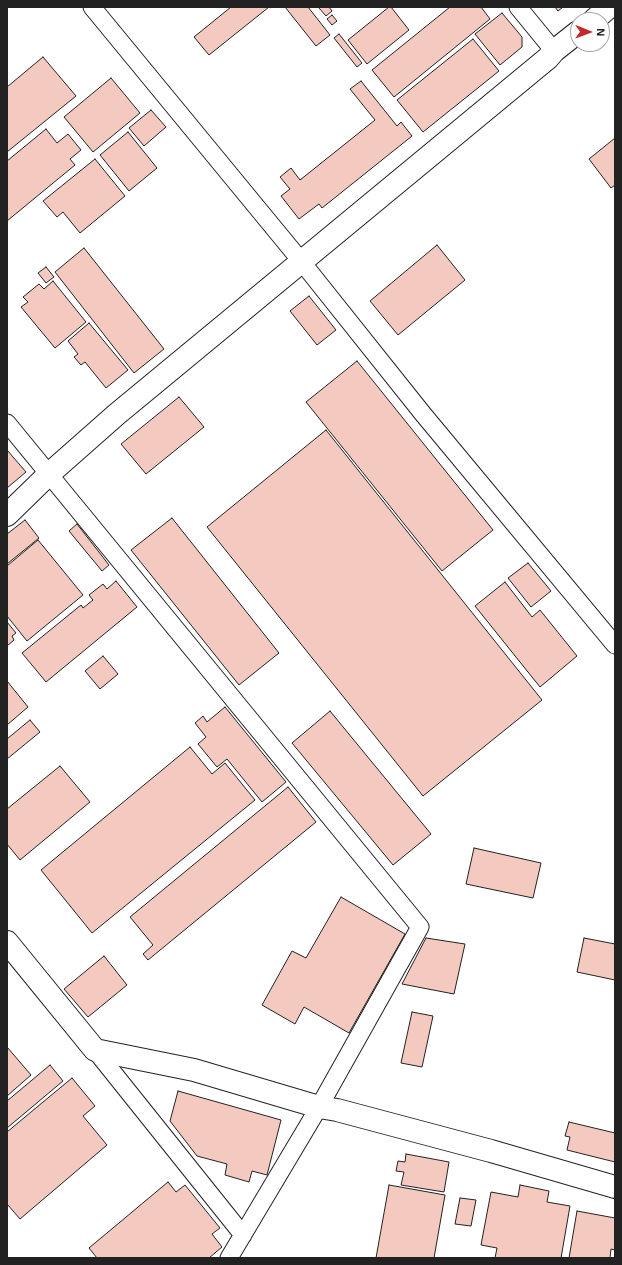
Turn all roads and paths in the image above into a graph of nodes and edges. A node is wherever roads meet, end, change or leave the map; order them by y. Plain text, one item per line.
1 (92, 7) edge
2 (518, 7) edge
3 (570, 38) edge
4 (554, 51) junction
5 (301, 261) junction
6 (7, 423) edge
7 (50, 474) junction
8 (7, 515) edge
9 (615, 645) edge
10 (7, 942) edge
11 (95, 1050) junction
12 (319, 1107) junction
13 (615, 1187) edge
14 (243, 1235) junction
15 (230, 1258) edge

1 - 5 street
2 - 4 street
3 - 4 street
4 - 5 street
5 - 7 street
5 - 9 street
6 - 7 street
7 - 8 street
7 - 12 street
10 - 11 street
11 - 12 street
11 - 14 street
12 - 13 street
12 - 14 street
14 - 15 street

